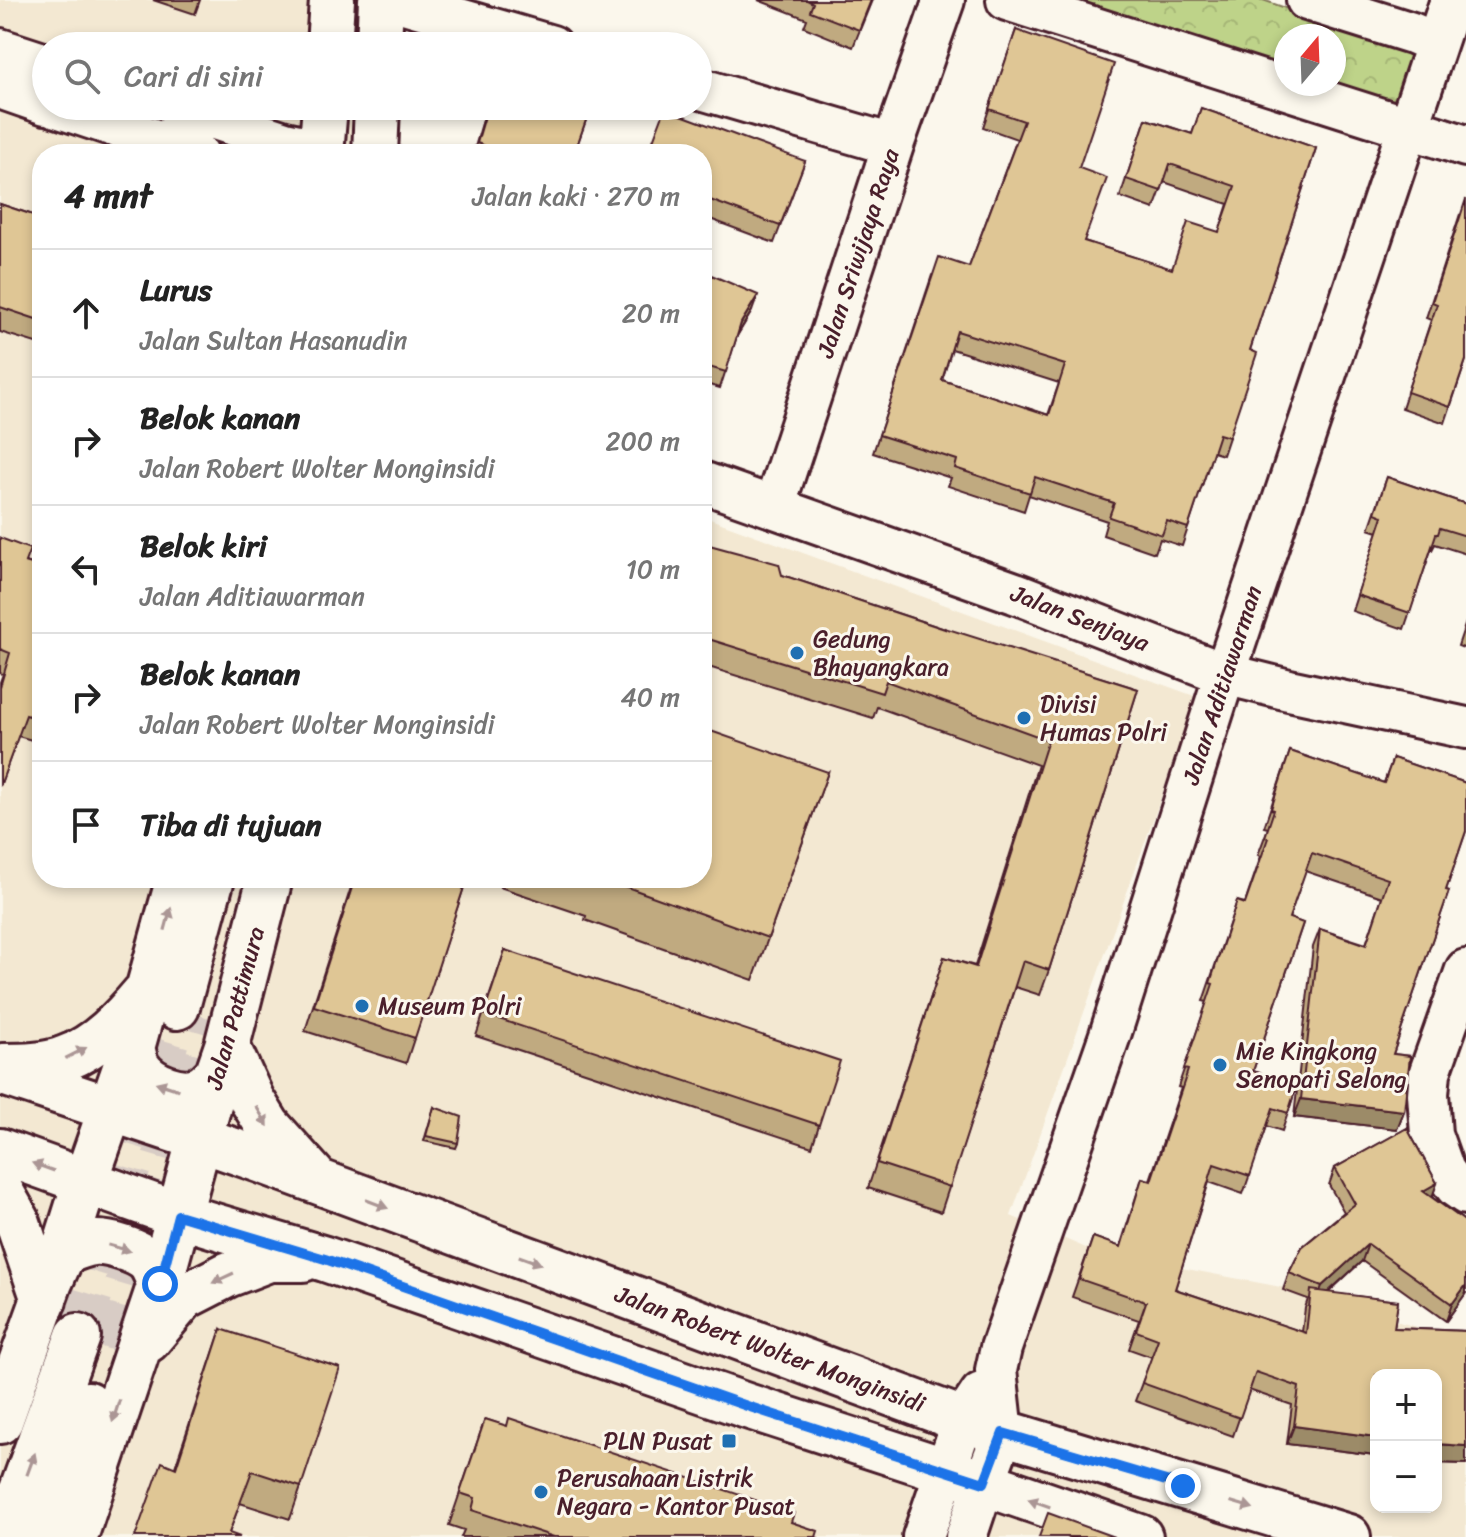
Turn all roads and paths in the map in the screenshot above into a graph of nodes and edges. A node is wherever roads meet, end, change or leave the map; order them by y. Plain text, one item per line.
1 (332, 0) edge
2 (381, 0) edge
3 (394, 0) edge
4 (944, 0) edge
5 (1007, 0) edge
6 (1307, 0) edge
7 (1451, 0) edge
8 (330, 32) edge
9 (380, 32) edge
10 (504, 32) edge
11 (1435, 43) junction
12 (0, 49) edge
13 (32, 59) edge
14 (0, 88) edge
15 (712, 92) edge
16 (32, 99) edge
17 (96, 120) edge
18 (218, 120) edge
19 (324, 120) edge
20 (376, 120) edge
21 (1408, 128) junction
22 (168, 144) edge
23 (292, 144) edge
24 (323, 144) edge
25 (375, 144) edge
26 (893, 145) junction
27 (1466, 146) edge
28 (712, 485) edge
29 (774, 507) junction
30 (1225, 674) junction
31 (1466, 728) edge
32 (180, 888) edge
33 (211, 888) edge
34 (242, 888) edge
35 (265, 888) edge
36 (1466, 970) edge
37 (195, 1026) junction
38 (132, 1048) junction
39 (0, 1066) edge
40 (0, 1072) edge
41 (111, 1109) junction
42 (199, 1138) junction
43 (0, 1151) edge
44 (317, 1181) junction
45 (85, 1183) junction
46 (0, 1190) edge
47 (1466, 1194) edge
48 (178, 1215) junction
49 (63, 1253) junction
50 (325, 1259) junction
51 (160, 1284) junction
52 (44, 1300) junction
53 (106, 1348) junction
54 (0, 1421) edge
55 (983, 1426) junction
56 (964, 1477) junction
57 (1333, 1535) edge
58 (5, 1537) edge
59 (40, 1537) edge
60 (75, 1537) edge
61 (923, 1537) edge
62 (966, 1537) edge
63 (1140, 1537) edge

1 - 8 main road
2 - 9 main road
3 - 10 street
4 - 26 street, Jalan Sriwijaya Raya
5 - 21 street
6 - 11 street
7 - 11 street, Jalan Aditiawarman
11 - 21 street, Jalan Aditiawarman
12 - 13 street
14 - 16 street
15 - 26 street
17 - 22 street
18 - 23 street
19 - 24 main road
20 - 25 main road
21 - 27 street
21 - 30 street, Jalan Aditiawarman
26 - 29 street, Jalan Sriwijaya Raya
28 - 29 street, Jalan Senjaya
29 - 30 street, Jalan Senjaya
30 - 31 street, Jalan Senjaya
30 - 55 street, Jalan Aditiawarman
37 -> 32 main road, Jalan Pattimura
33 - 37 main road
34 - 37 main road
35 - 37 main road, Jalan Pattimura
36 - 47 street
37 - 38 main road, Jalan Pattimura
37 -> 38 main road
39 -> 37 main road
37 - 42 main road, Jalan Pattimura
37 -> 44 main road
38 - 41 main road, Jalan Pattimura
40 - 41 main road, Jalan Robert Wolter Monginsidi
41 - 42 main road, Jalan Robert Wolter Monginsidi
41 - 45 main road, Jalan Pattimura
42 - 44 main road, Jalan Robert Wolter Monginsidi
42 - 48 main road, Jalan Pattimura
45 -> 43 main road
44 -> 55 main road, Jalan Robert Wolter Monginsidi
45 - 48 main road
45 - 49 main road, Jalan Pattimura
46 - 52 main road
48 - 50 main road
48 - 51 main road, Jalan Pattimura
49 -> 51 main road
49 - 52 main road, Jalan Pattimura
50 -> 53 main road
50 - 56 main road
51 - 53 main road, Jalan Pattimura
52 - 54 main road, Jalan Pattimura
58 -> 53 main road
53 - 59 main road
53 -> 60 main road
55 - 56 street, Jalan Aditiawarman
55 -> 57 main road, Jalan Robert Wolter Monginsidi
56 - 61 street, Jalan Aditiawarman
56 - 62 street, Jalan Aditiawarman
63 -> 56 main road

